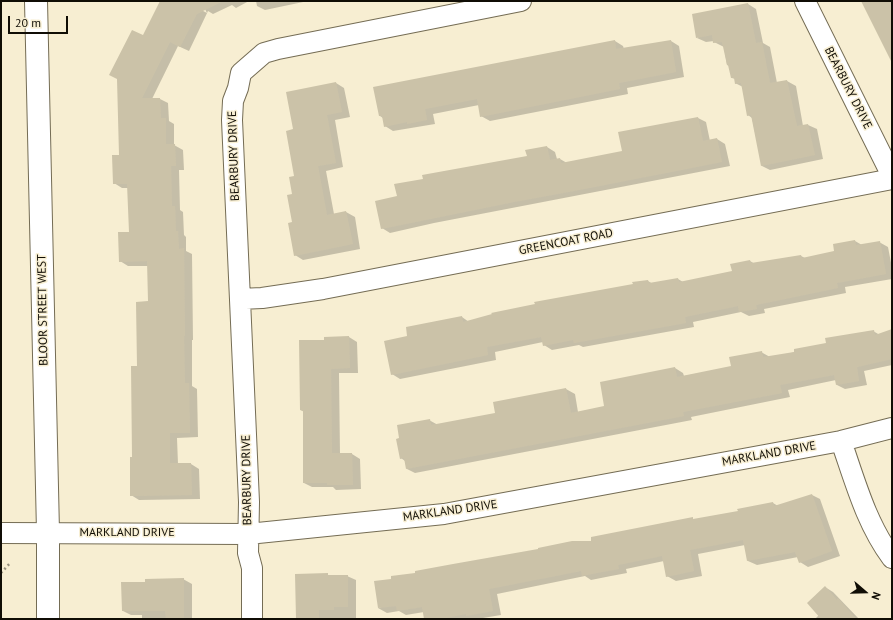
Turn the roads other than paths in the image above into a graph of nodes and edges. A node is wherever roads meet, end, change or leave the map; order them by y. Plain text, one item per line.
1 (36, 1) edge
2 (521, 1) edge
3 (805, 1) edge
4 (892, 176) edge
5 (892, 179) edge
6 (240, 299) junction
7 (892, 428) edge
8 (841, 441) junction
9 (1, 532) edge
10 (48, 532) junction
11 (248, 534) junction
12 (892, 558) edge
13 (48, 619) edge
14 (252, 619) edge

1 - 10 main road, BLOOR STREET WEST
2 - 6 street, BEARBURY DRIVE
3 - 4 street, BEARBURY DRIVE
5 - 6 street, GREENCOAT ROAD
6 - 11 street, BEARBURY DRIVE
7 - 8 street, MARKLAND DRIVE
8 - 11 street, MARKLAND DRIVE
8 - 12 street
9 - 10 street, MARKLAND DRIVE
10 - 11 street, MARKLAND DRIVE
10 - 13 main road, BLOOR STREET WEST
11 - 14 street, BEARBURY DRIVE

